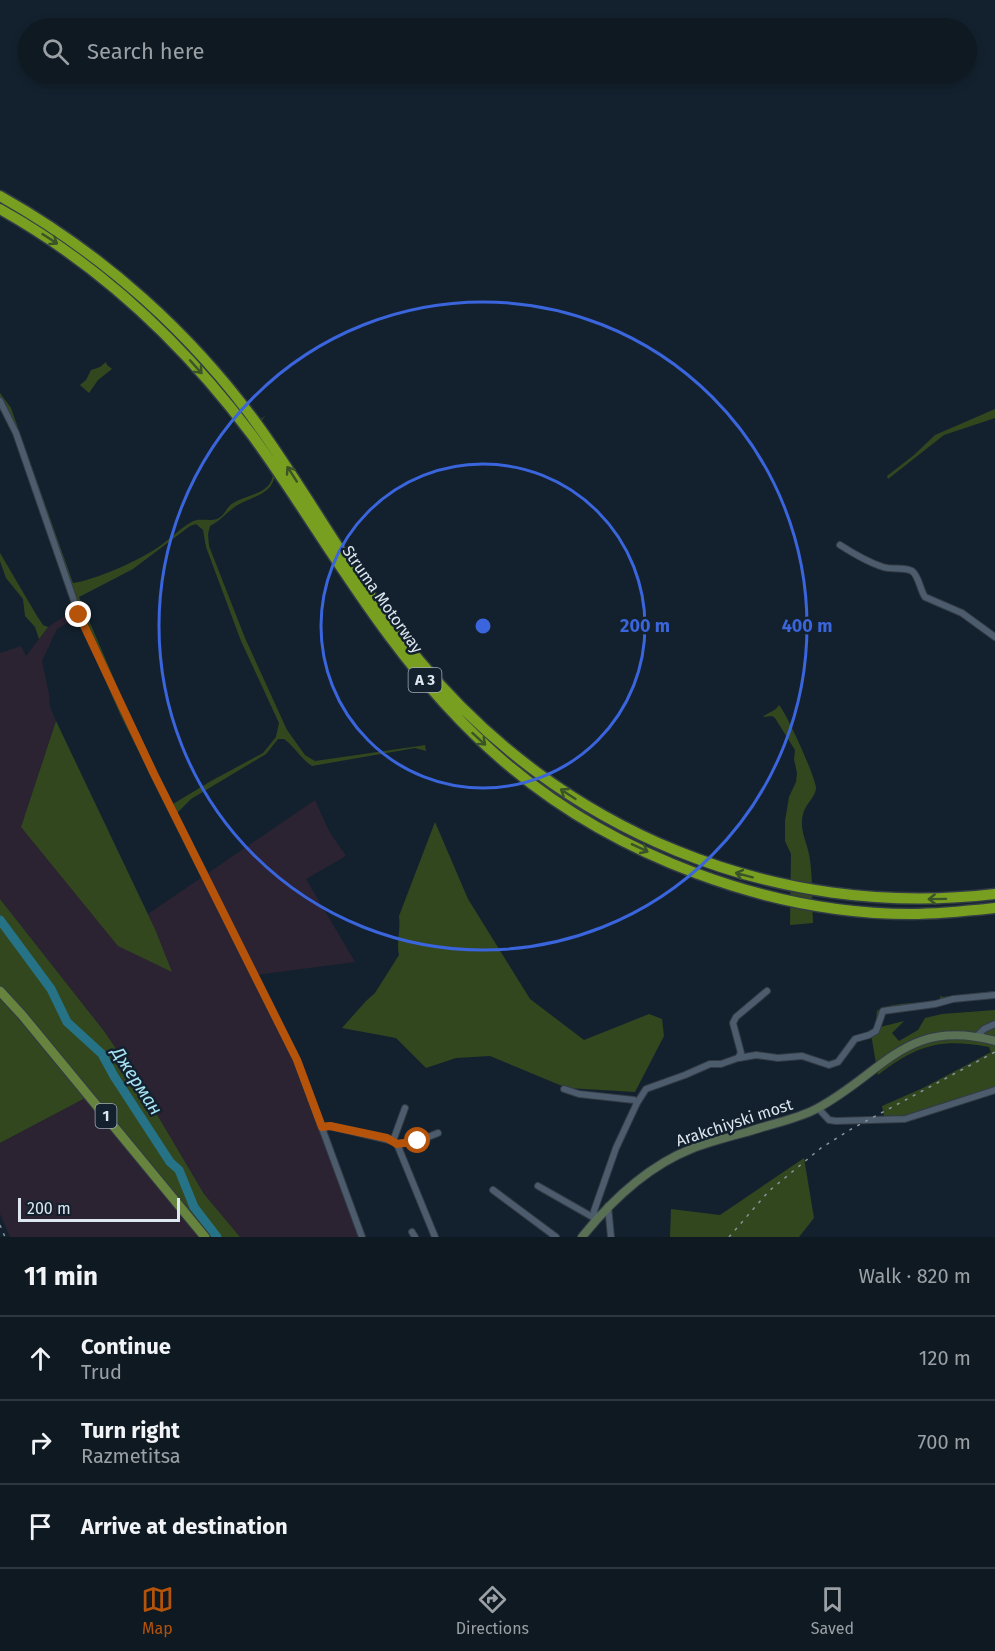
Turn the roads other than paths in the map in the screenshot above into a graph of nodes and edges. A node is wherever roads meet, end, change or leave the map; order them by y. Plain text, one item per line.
1 (0, 196) edge
2 (0, 209) edge
3 (0, 401) edge
4 (840, 545) dead end
5 (995, 637) edge
6 (995, 894) edge
7 (995, 909) edge
8 (0, 991) edge
9 (767, 991) dead end
10 (995, 995) edge
11 (995, 1023) edge
12 (977, 1036) junction
13 (995, 1041) edge
14 (738, 1058) junction
15 (564, 1089) dead end
16 (995, 1090) edge
17 (637, 1102) junction
18 (405, 1108) dead end
19 (818, 1108) junction
20 (322, 1127) junction
21 (438, 1133) dead end
22 (395, 1142) junction
23 (538, 1186) dead end
24 (493, 1190) dead end
25 (608, 1205) junction
26 (596, 1219) junction
27 (205, 1237) edge
28 (362, 1237) edge
29 (435, 1237) edge
30 (556, 1237) edge
31 (582, 1237) edge
32 (611, 1237) edge

6 -> 1 highway, Struma Motorway / A 3
2 -> 7 highway, Struma Motorway / A 3
3 - 20 street
4 - 5 street
8 - 27 main road, 1
9 - 14 street
10 - 14 street
11 - 12 street
12 - 13 main road, Arakchiyski most
12 - 19 main road, Arakchiyski most
14 - 17 street
15 - 17 street
16 - 19 street
17 - 26 street
18 - 22 street
19 - 25 main road, Arakchiyski most
20 - 22 street
20 - 28 street
21 - 22 street
22 - 29 street
23 - 26 street
24 - 30 street
25 - 26 main road, Arakchiyski most
25 - 32 street
26 - 31 main road, Arakchiyski most

